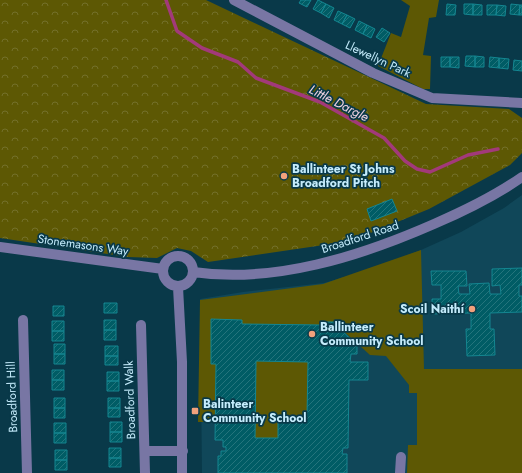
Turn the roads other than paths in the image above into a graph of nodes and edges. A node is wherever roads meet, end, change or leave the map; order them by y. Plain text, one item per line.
1 (234, 0) edge
2 (522, 103) edge
3 (522, 177) edge
4 (0, 247) edge
5 (163, 269) junction
6 (193, 272) junction
7 (178, 287) junction
8 (23, 320) dead end
9 (141, 325) dead end
10 (145, 451) junction
11 (183, 451) junction
12 (401, 457) dead end
13 (27, 473) edge
14 (145, 473) edge
15 (182, 473) edge
16 (400, 473) edge

1 - 2 street, Llewellyn Park
3 - 6 street, Broadford Road
4 - 5 street, Stonemasons Way
5 - 6 street
5 - 7 street
6 - 7 street
7 - 11 street
8 - 13 street, Broadford Hill
9 - 10 street, Broadford Walk
10 - 11 street
10 - 14 street, Broadford Walk
11 - 15 street
12 - 16 street

